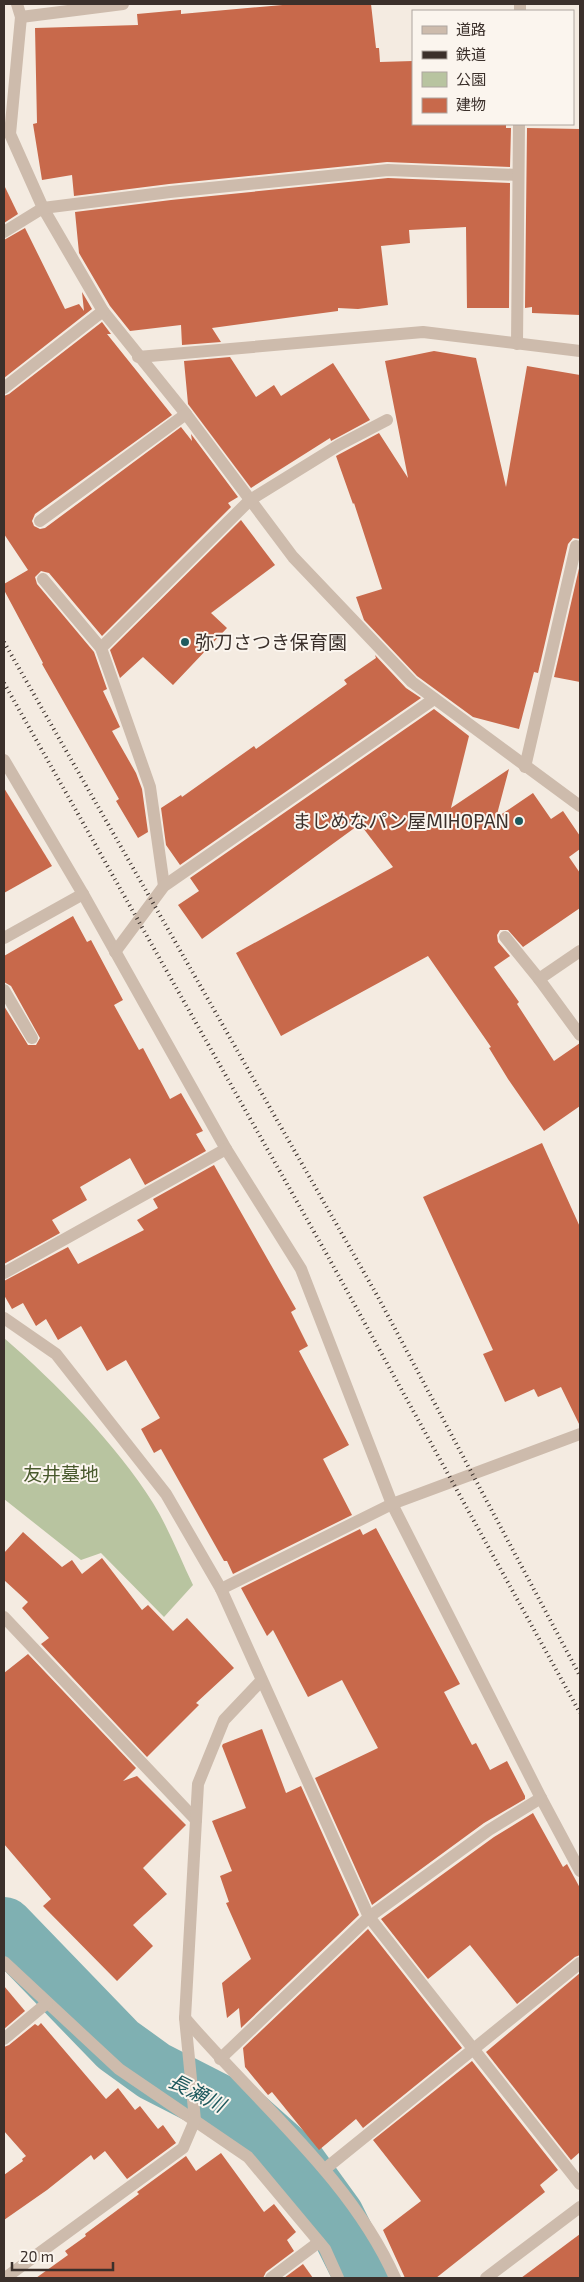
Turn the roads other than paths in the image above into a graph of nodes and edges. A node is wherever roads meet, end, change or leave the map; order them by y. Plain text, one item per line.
1 (17, 4) edge
2 (123, 4) edge
3 (21, 17) junction
4 (519, 125) edge
5 (518, 175) junction
6 (42, 208) junction
7 (4, 232) edge
8 (103, 311) junction
9 (517, 344) junction
10 (580, 351) edge
11 (138, 356) junction
12 (4, 388) edge
13 (186, 414) junction
14 (387, 420) dead end
15 (250, 500) junction
16 (40, 521) dead end
17 (580, 547) edge
18 (43, 579) dead end
19 (101, 648) junction
20 (434, 699) junction
21 (4, 760) edge
22 (525, 766) junction
23 (580, 806) edge
24 (164, 886) junction
25 (83, 894) junction
26 (504, 937) dead end
27 (4, 938) edge
28 (580, 951) edge
29 (115, 952) junction
30 (539, 979) junction
31 (4, 990) edge
32 (580, 1035) edge
33 (32, 1038) dead end
34 (226, 1149) junction
35 (4, 1272) edge
36 (4, 1318) edge
37 (580, 1434) edge
38 (392, 1504) junction
39 (221, 1589) junction
40 (4, 1617) edge
41 (261, 1681) junction
42 (541, 1798) junction
43 (196, 1820) junction
44 (580, 1871) edge
45 (369, 1916) junction
46 (4, 1962) edge
47 (580, 1963) edge
48 (47, 2003) junction
49 (185, 2018) junction
50 (4, 2039) edge
51 (474, 2050) junction
52 (220, 2059) junction
53 (195, 2120) junction
54 (325, 2169) junction
55 (580, 2184) edge
56 (580, 2206) edge
57 (319, 2242) junction
58 (5, 2278) edge
59 (271, 2278) edge
60 (338, 2278) edge
61 (395, 2278) edge
62 (486, 2278) edge

1 - 3 street
2 - 3 street
3 - 6 street
4 - 5 street
5 - 6 street
5 - 9 street
6 - 7 street
6 - 8 street
8 - 11 street
8 - 12 street
9 - 10 street
9 - 11 street
11 - 13 street
13 - 15 street
13 - 16 street
14 - 15 street
15 - 19 street
15 - 20 street
17 - 22 street
18 - 19 street
19 - 24 street
20 - 22 street
20 - 24 street
21 - 25 street
22 - 23 street
24 - 29 street
25 - 27 street
25 - 29 street
26 - 30 street
28 - 30 street
29 - 34 street
30 - 32 street
31 - 33 street
34 - 35 street
34 - 38 street
36 - 39 street
37 - 38 street
38 - 39 street
38 - 42 street
39 - 41 street
40 - 43 street
41 - 43 street
41 - 45 street
42 - 44 street
42 - 45 street
43 - 49 street
45 - 51 street
45 - 52 street
46 - 48 street
47 - 51 street
48 - 50 street
48 - 53 street
49 - 52 street
49 - 53 street
51 - 54 street
51 - 55 street
52 - 54 street
53 - 57 street
53 - 58 street
54 - 61 street
56 - 62 street
57 - 59 street
57 - 60 street

